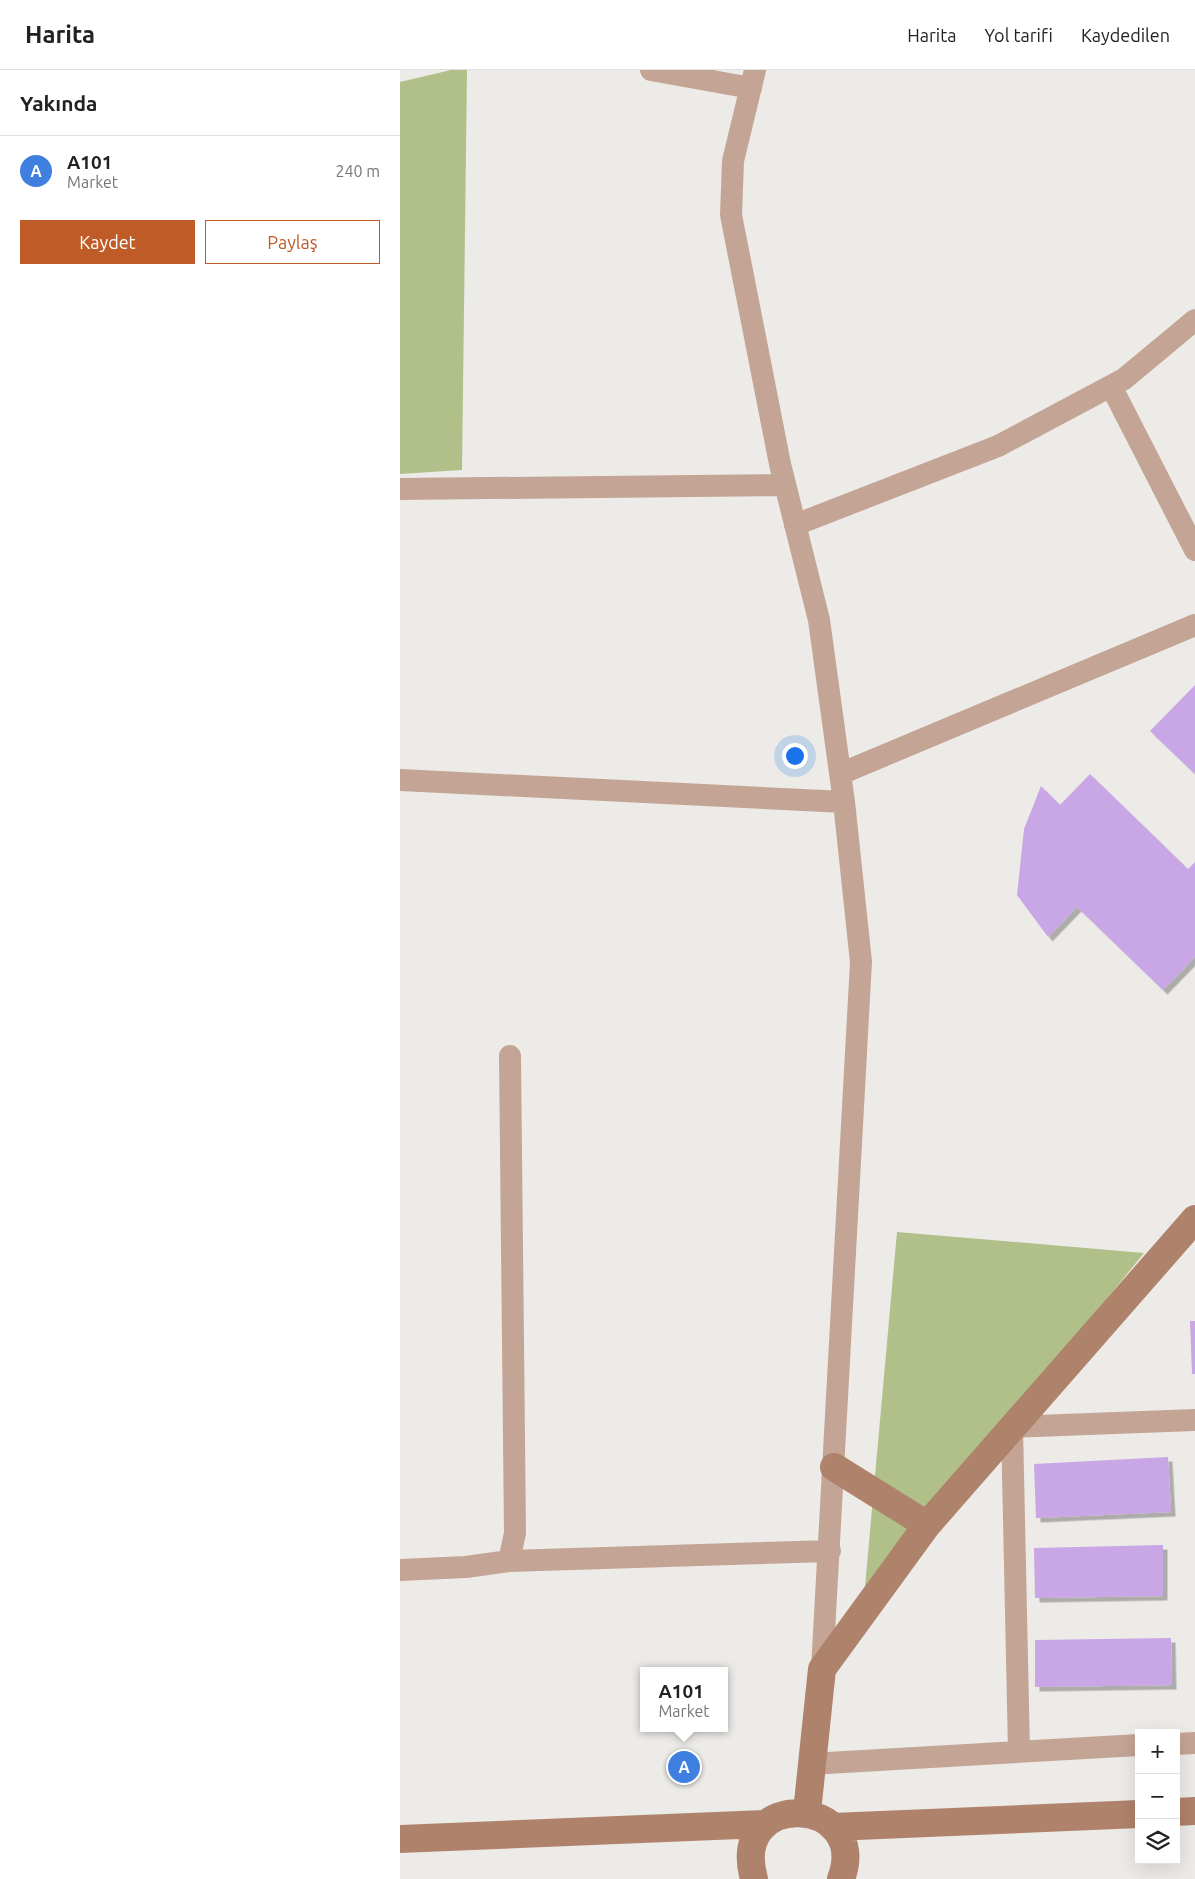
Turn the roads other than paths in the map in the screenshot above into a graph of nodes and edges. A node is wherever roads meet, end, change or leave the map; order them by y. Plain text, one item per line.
1 (652, 70) edge
2 (753, 79) edge
3 (1195, 320) edge
4 (1111, 386) junction
5 (785, 485) junction
6 (400, 489) edge
7 (795, 525) junction
8 (1195, 550) edge
9 (1195, 625) edge
10 (840, 774) junction
11 (400, 780) edge
12 (844, 802) junction
13 (510, 1056) dead end
14 (1195, 1219) edge
15 (1195, 1420) edge
16 (1012, 1427) junction
17 (834, 1467) junction
18 (927, 1525) junction
19 (830, 1551) junction
20 (509, 1561) junction
21 (400, 1570) edge
22 (822, 1669) junction
23 (1195, 1743) edge
24 (1180, 1744) edge
25 (1135, 1745) edge
26 (1018, 1751) junction
27 (810, 1764) junction
28 (1195, 1811) edge
29 (807, 1812) junction
30 (1180, 1812) edge
31 (1135, 1814) edge
32 (765, 1824) junction
33 (833, 1827) junction
34 (400, 1839) edge
35 (754, 1879) edge
36 (841, 1879) edge

1 - 2 street
2 - 5 street
3 - 4 street
4 - 7 street
4 - 8 street
5 - 6 street
5 - 7 street
7 - 10 street
9 - 10 street
10 - 12 street
11 - 12 street
12 - 17 street
13 - 20 street
14 - 16 main road
15 - 16 street
16 - 18 main road
16 - 26 street
17 - 18 main road
17 - 19 street
18 - 22 main road
19 - 20 street
19 - 22 street
20 - 21 street
22 - 27 main road
23 - 24 street
25 - 26 street
26 - 27 street
27 - 29 main road
28 - 30 main road
29 - 32 main road
29 - 33 main road
31 - 33 main road
32 - 34 main road
32 - 35 main road
33 - 36 main road

